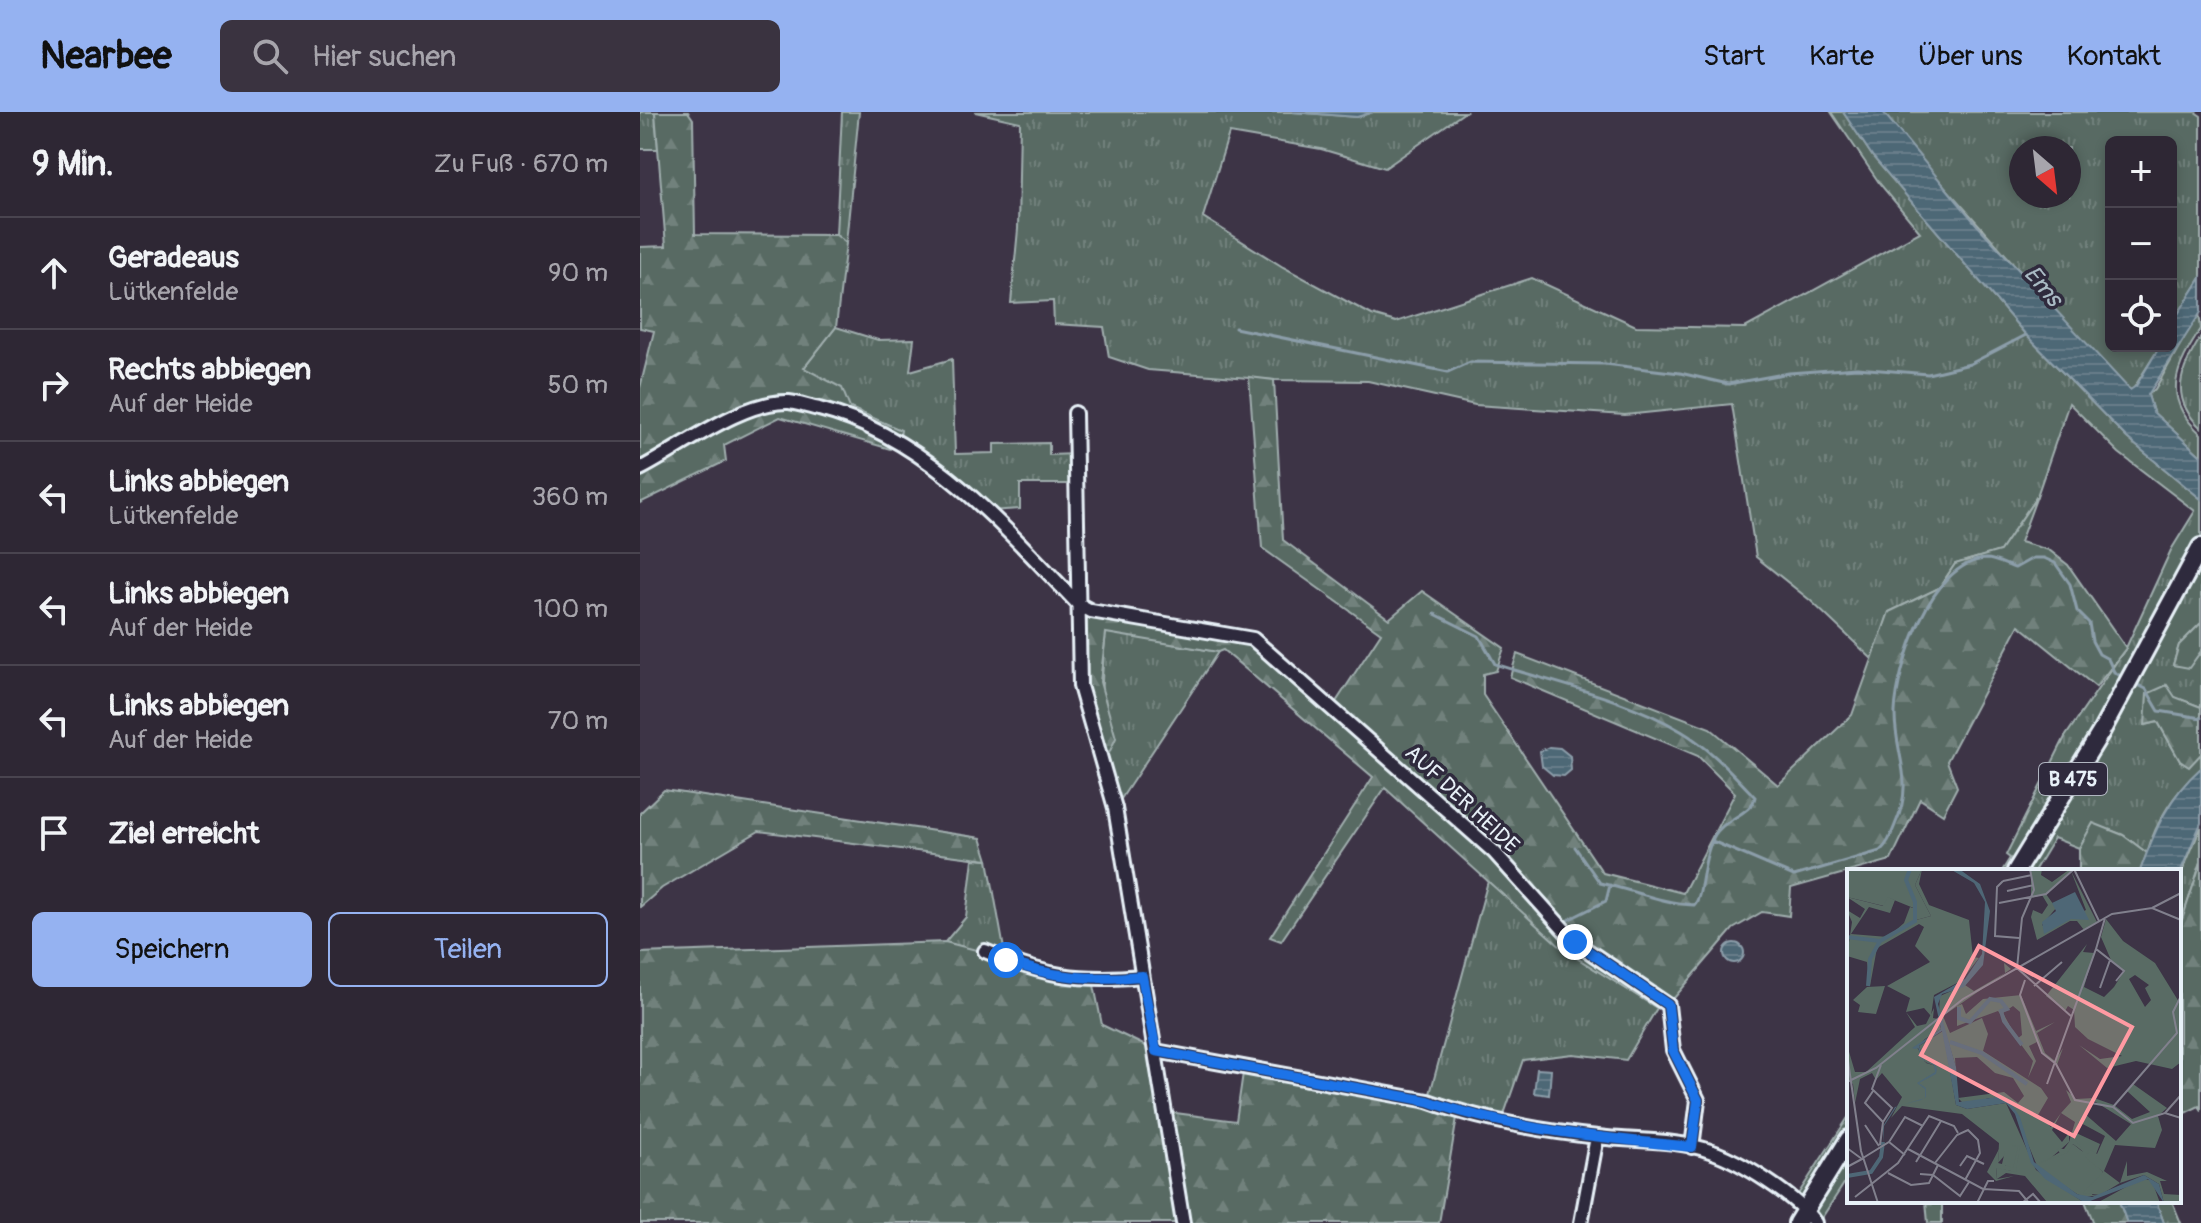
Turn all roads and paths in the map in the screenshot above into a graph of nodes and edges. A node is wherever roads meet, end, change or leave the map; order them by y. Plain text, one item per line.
1 (1075, 413) dead end
2 (640, 469) edge
3 (2201, 547) edge
4 (1078, 604) junction
5 (2017, 869) edge
6 (985, 951) dead end
7 (1142, 976) junction
8 (1156, 1051) junction
9 (1597, 1137) junction
10 (1847, 1143) edge
11 (1692, 1147) junction
12 (1805, 1219) edge
13 (1183, 1223) edge
14 (1581, 1223) edge

1 - 4 street
2 - 4 street, AUF DER HEIDE
3 - 5 main road, B 475
4 - 7 street
4 - 11 street, AUF DER HEIDE
6 - 7 street
7 - 8 street
8 - 9 street
8 - 13 street
9 - 11 street
9 - 14 street
10 - 12 main road
11 - 12 street

